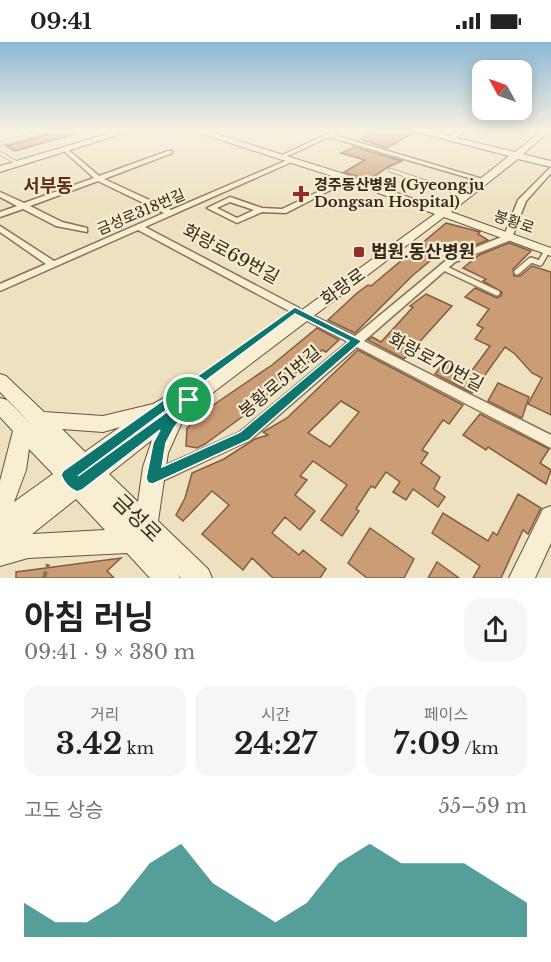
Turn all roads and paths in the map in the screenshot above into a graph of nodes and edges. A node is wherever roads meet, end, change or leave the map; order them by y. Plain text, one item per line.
1 (3, 155) edge
2 (49, 155) edge
3 (72, 155) edge
4 (162, 155) edge
5 (275, 155) edge
6 (285, 155) edge
7 (397, 155) edge
8 (514, 155) joint
9 (281, 157) junction
10 (292, 160) junction
11 (19, 164) junction
12 (551, 164) edge
13 (0, 169) edge
14 (551, 169) edge
15 (390, 170) dead end
16 (99, 179) junction
17 (349, 179) junction
18 (482, 180) junction
19 (459, 193) junction
20 (0, 194) edge
21 (25, 206) junction
22 (261, 210) junction
23 (439, 212) junction
24 (172, 214) junction
25 (0, 215) edge
26 (0, 228) edge
27 (140, 228) junction
28 (84, 230) dead end
29 (508, 238) junction
30 (549, 251) edge
31 (53, 265) junction
32 (442, 267) junction
33 (517, 272) dead end
34 (0, 288) edge
35 (497, 293) dead end
36 (299, 313) junction
37 (356, 341) junction
38 (0, 381) edge
39 (181, 401) junction
40 (0, 405) edge
41 (31, 425) junction
42 (551, 442) edge
43 (80, 475) junction
44 (153, 478) junction
45 (0, 510) edge
46 (551, 517) edge
47 (0, 526) edge
48 (139, 533) junction
49 (0, 544) edge
50 (0, 554) edge
51 (167, 578) edge
52 (199, 578) edge
53 (522, 578) edge

1 - 11 lane
2 - 11 street
3 - 16 street
4 - 16 street
5 - 9 street, 봉황로
6 - 9 street
7 - 18 street
8 - 12 street
8 - 18 street, 화랑로
9 - 10 street, 봉황로
10 - 17 street, 봉황로
10 - 24 street, 금성로318번길
11 - 13 street
14 - 29 street
15 - 19 lane
16 - 21 street
16 - 24 street
17 - 22 street
17 - 23 street, 봉황로
18 - 19 street, 화랑로
18 - 23 street, 화랑로
19 - 23 street, 화랑로
20 - 21 street
21 - 25 street
21 - 28 street
22 - 22 street
23 - 29 street, 봉황로
23 - 36 street, 화랑로
24 - 27 street, 금성로318번길
26 - 31 street
27 - 31 street, 금성로318번길
27 - 36 street, 화랑로69번길
29 - 30 street, 봉황로
29 - 32 street, 봉황로51번길
30 - 33 lane
31 - 34 street, 금성로318번길
32 - 35 lane
32 - 37 street, 봉황로51번길
36 - 37 street, 화랑로70번길
36 - 39 street, 화랑로
37 - 42 street, 화랑로70번길
37 - 44 street, 봉황로51번길
38 - 41 street, 금성로
39 - 41 street
39 - 43 street, 화랑로
39 - 44 street
40 - 41 street, 금성로
41 - 43 street, 금성로
41 - 45 street
43 - 47 street, 화랑로
43 - 48 street, 금성로
43 - 49 street, 화랑로
44 - 48 street
46 - 53 street
48 - 50 street
48 - 51 street, 금성로
48 - 52 street, 금성로

